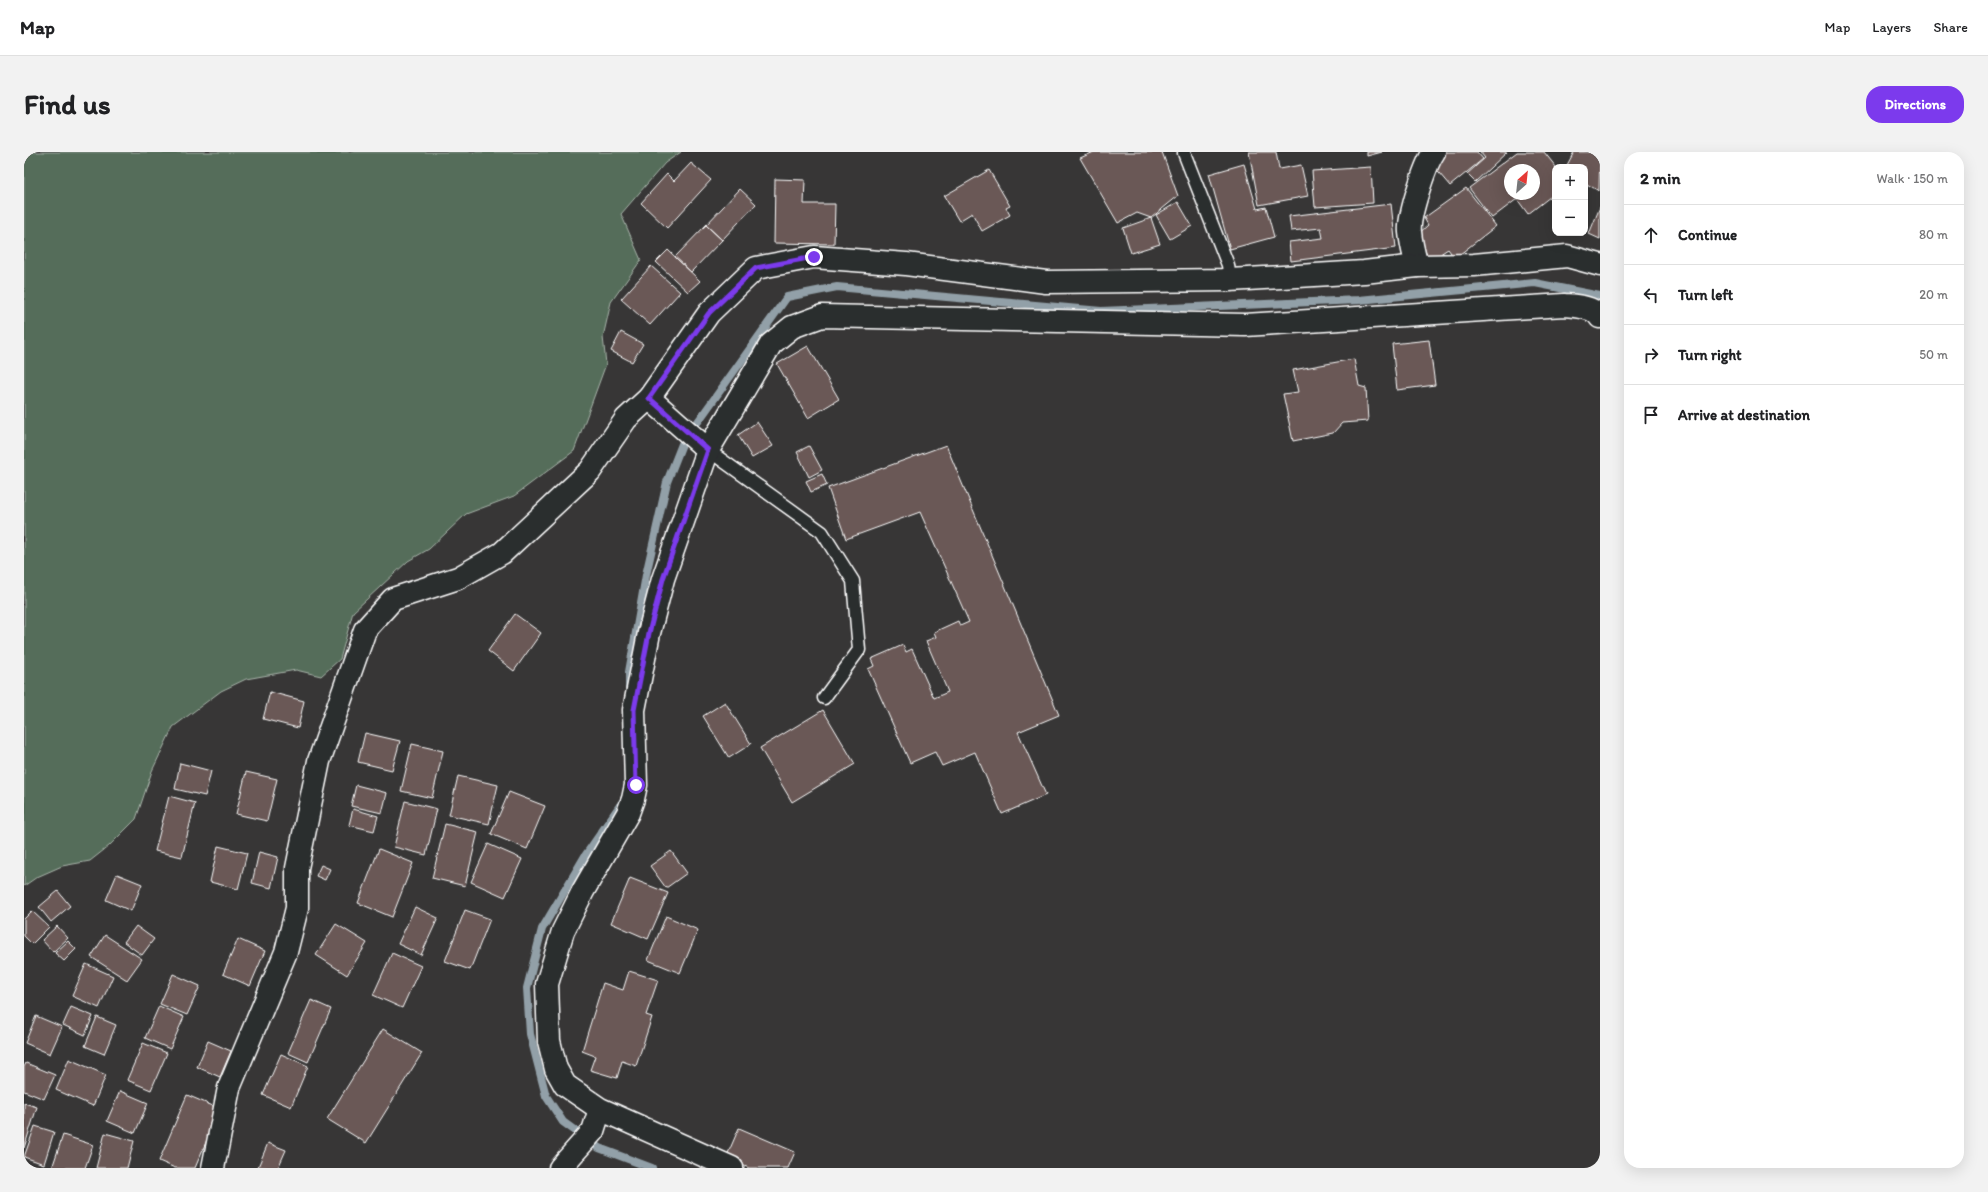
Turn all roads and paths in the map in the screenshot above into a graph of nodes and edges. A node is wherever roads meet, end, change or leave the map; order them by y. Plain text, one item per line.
1 (1434, 152) edge
2 (1184, 153) edge
3 (1600, 264) edge
4 (1417, 266) junction
5 (1230, 280) junction
6 (1600, 316) edge
7 (649, 398) junction
8 (708, 450) junction
9 (824, 698) dead end
10 (600, 1109) junction
11 (565, 1163) edge
12 (213, 1168) edge
13 (732, 1168) edge

1 - 4 street
2 - 5 lane
3 - 4 street
4 - 5 street
5 - 7 street
6 - 8 street
7 - 8 street
7 - 12 street
8 - 9 lane
8 - 10 street
10 - 11 street
10 - 13 street

